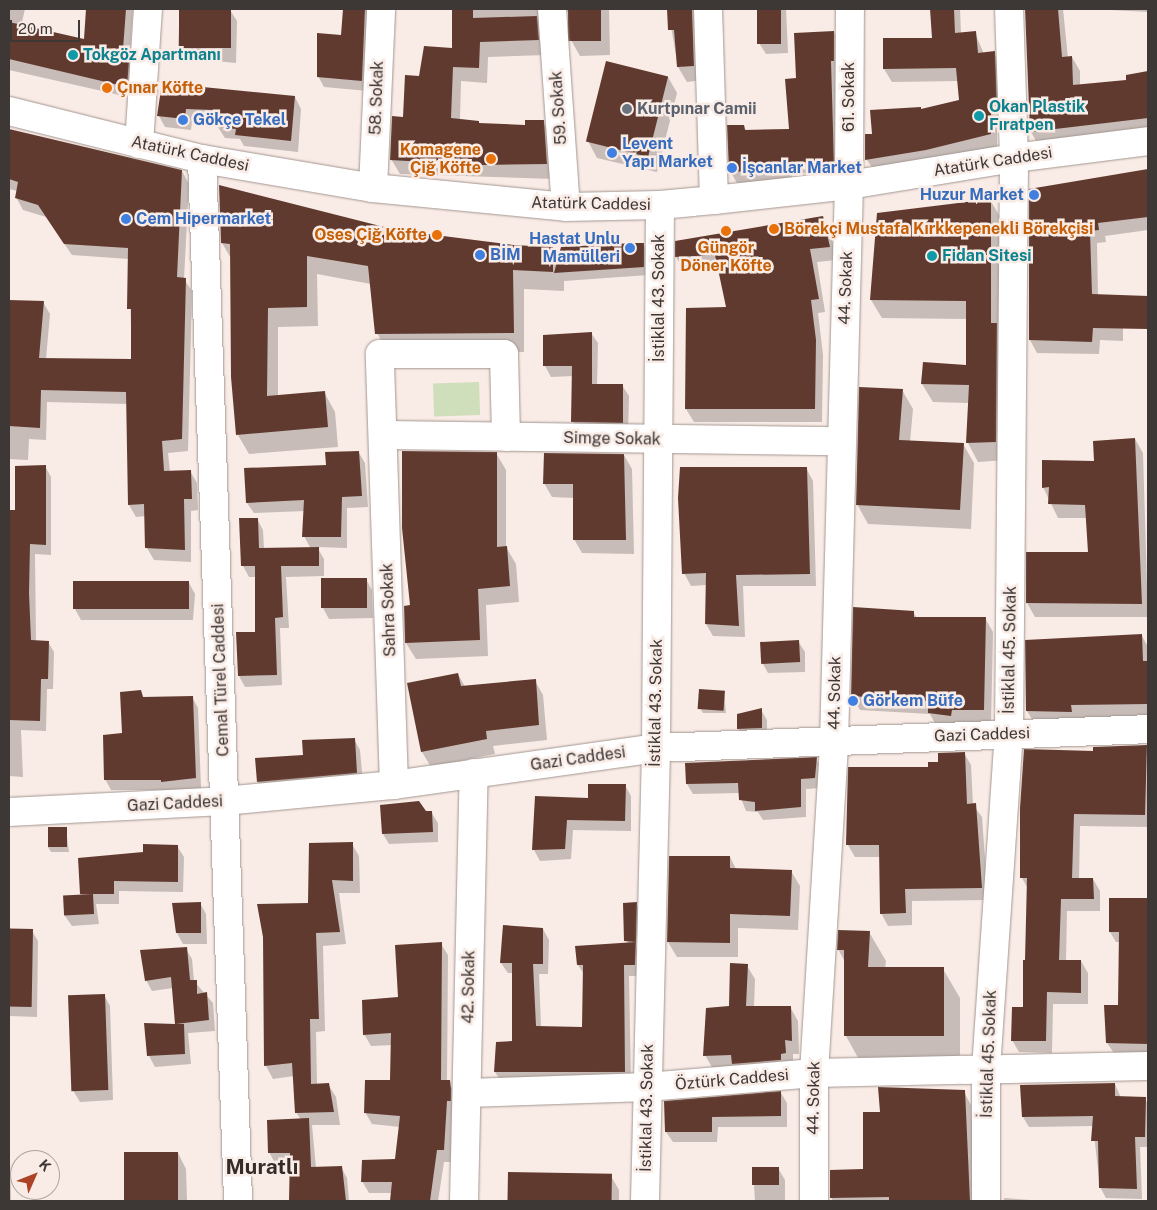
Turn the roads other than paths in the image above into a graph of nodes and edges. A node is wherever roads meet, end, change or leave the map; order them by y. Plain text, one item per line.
1 (148, 9) edge
2 (381, 9) edge
3 (552, 9) edge
4 (708, 9) edge
5 (850, 9) edge
6 (1008, 9) edge
7 (9, 111) edge
8 (1148, 141) edge
9 (139, 144) junction
10 (1014, 158) junction
11 (202, 159) junction
12 (849, 185) junction
13 (373, 188) junction
14 (714, 200) junction
15 (660, 205) junction
16 (566, 207) junction
17 (383, 435) junction
18 (506, 437) junction
19 (658, 440) junction
20 (841, 441) junction
21 (1148, 729) edge
22 (1009, 734) junction
23 (834, 742) junction
24 (656, 748) junction
25 (474, 773) junction
26 (394, 786) junction
27 (224, 801) junction
28 (9, 812) edge
29 (1148, 1066) edge
30 (986, 1069) junction
31 (814, 1073) junction
32 (647, 1087) junction
33 (467, 1093) junction
34 (238, 1201) edge
35 (464, 1201) edge
36 (645, 1201) edge
37 (814, 1201) edge
38 (986, 1201) edge

1 - 9 street
2 - 13 street, 58. Sokak
3 - 16 street, 59. Sokak
4 - 14 street
5 - 12 street, 61. Sokak
6 - 10 street, İstiklal 45. Sokak
7 - 9 street, Atatürk Caddesi
8 - 10 street, Atatürk Caddesi
9 - 11 street, Atatürk Caddesi
10 - 12 street, Atatürk Caddesi
10 - 22 street, İstiklal 45. Sokak
11 - 13 street, Atatürk Caddesi
11 - 27 street, Cemal Türel Caddesi
12 - 14 street, Atatürk Caddesi
12 - 20 street, 44. Sokak
13 - 16 street, Atatürk Caddesi
14 - 15 street, Atatürk Caddesi
15 - 16 street, Atatürk Caddesi
15 - 19 street, İstiklal 43. Sokak
17 - 18 street, Simge Sokak
17 - 18 street, Sahra Sokak
17 - 26 street, Sahra Sokak
18 - 19 street, Simge Sokak
19 - 20 street, Simge Sokak
19 - 24 street, İstiklal 43. Sokak
20 - 23 street, 44. Sokak
21 - 22 street, Gazi Caddesi
22 - 23 street, Gazi Caddesi
22 - 30 street, İstiklal 45. Sokak
23 - 24 street, Gazi Caddesi
23 - 31 street, 44. Sokak
24 - 25 street, Gazi Caddesi
24 - 32 street, İstiklal 43. Sokak
25 - 26 street, Gazi Caddesi
25 - 33 street, 42. Sokak
26 - 27 street, Gazi Caddesi
27 - 28 street, Gazi Caddesi
27 - 34 street, Cemal Türel Caddesi
29 - 30 street, Öztürk Caddesi
30 - 31 street, Öztürk Caddesi
30 - 38 street, İstiklal 45. Sokak
31 - 32 street, Öztürk Caddesi
31 - 37 street, 44. Sokak
32 - 33 street, Öztürk Caddesi
32 - 36 street, İstiklal 43. Sokak
33 - 35 street, 42. Sokak

